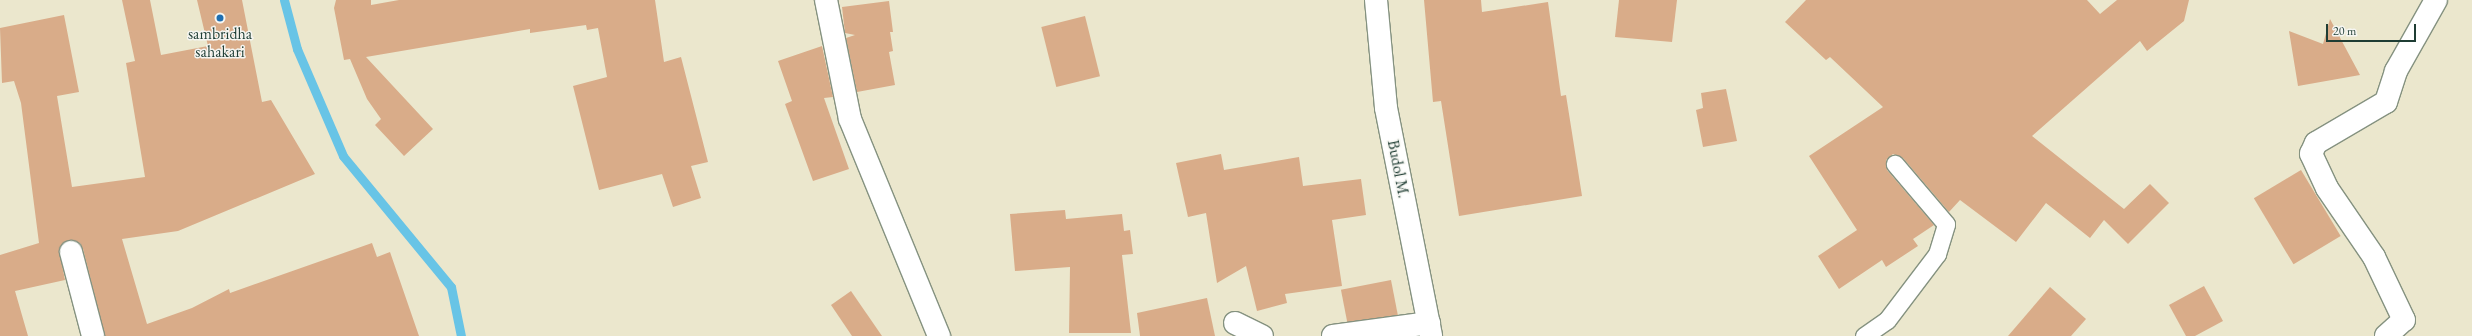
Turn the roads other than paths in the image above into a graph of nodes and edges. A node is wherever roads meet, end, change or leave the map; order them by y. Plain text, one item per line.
1 (826, 0) edge
2 (1376, 0) edge
3 (2436, 0) edge
4 (1895, 164) dead end
5 (70, 252) dead end
6 (1235, 323) dead end
7 (1430, 330) edge
8 (93, 336) edge
9 (939, 336) edge
10 (1262, 336) edge
11 (1333, 336) edge
12 (1864, 336) edge
13 (2386, 336) edge

1 - 9 street
2 - 7 street, Budol M.
3 - 13 street
4 - 12 lane
5 - 8 street
6 - 10 street
7 - 11 street

